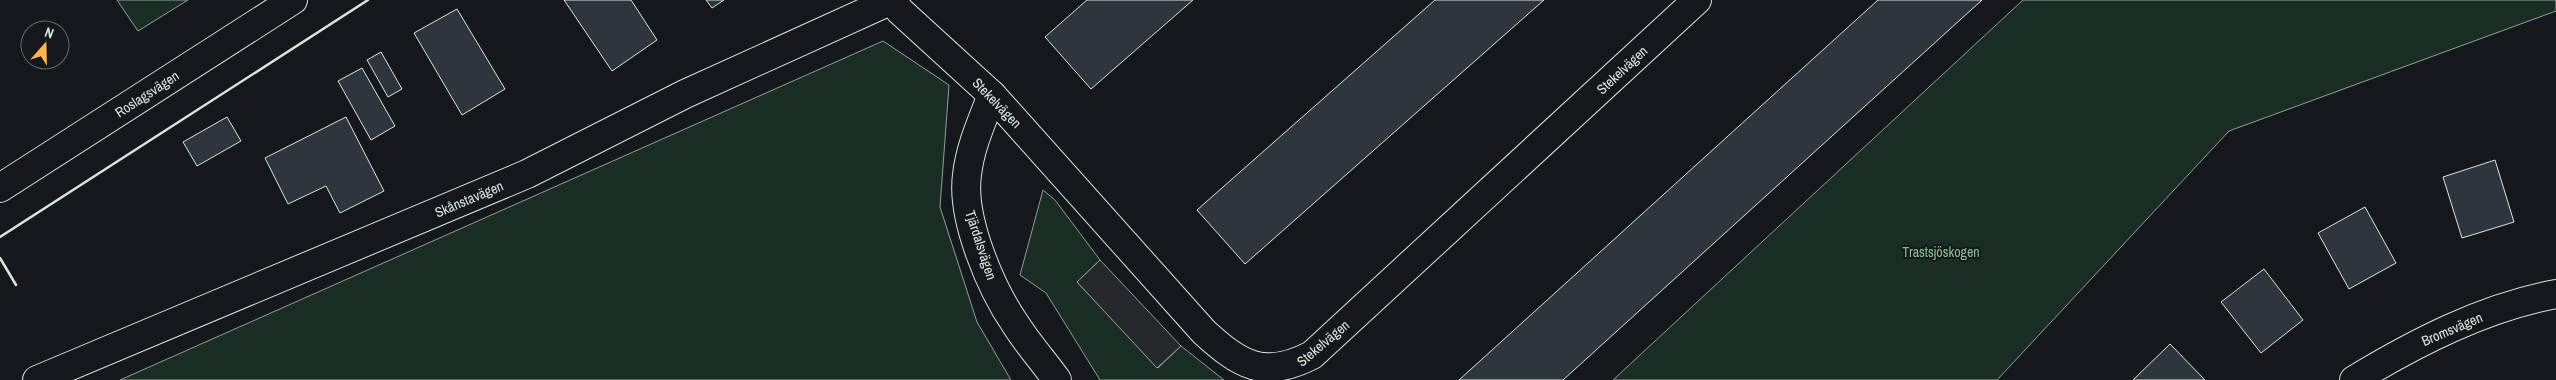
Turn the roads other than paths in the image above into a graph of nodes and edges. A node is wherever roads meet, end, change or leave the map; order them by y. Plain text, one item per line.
1 (293, 0) edge
2 (892, 0) edge
3 (1697, 0) edge
4 (992, 95) junction
5 (0, 188) edge
6 (2556, 294) edge
7 (37, 380) edge
8 (1057, 380) edge
9 (2354, 380) edge

1 - 5 street, Roslagsvägen
2 - 4 street, Stekelvägen
2 - 7 street, Skånstavägen
3 - 4 street, Stekelvägen
4 - 8 street, Tjärdalsvägen
6 - 9 street, Bromsvägen

